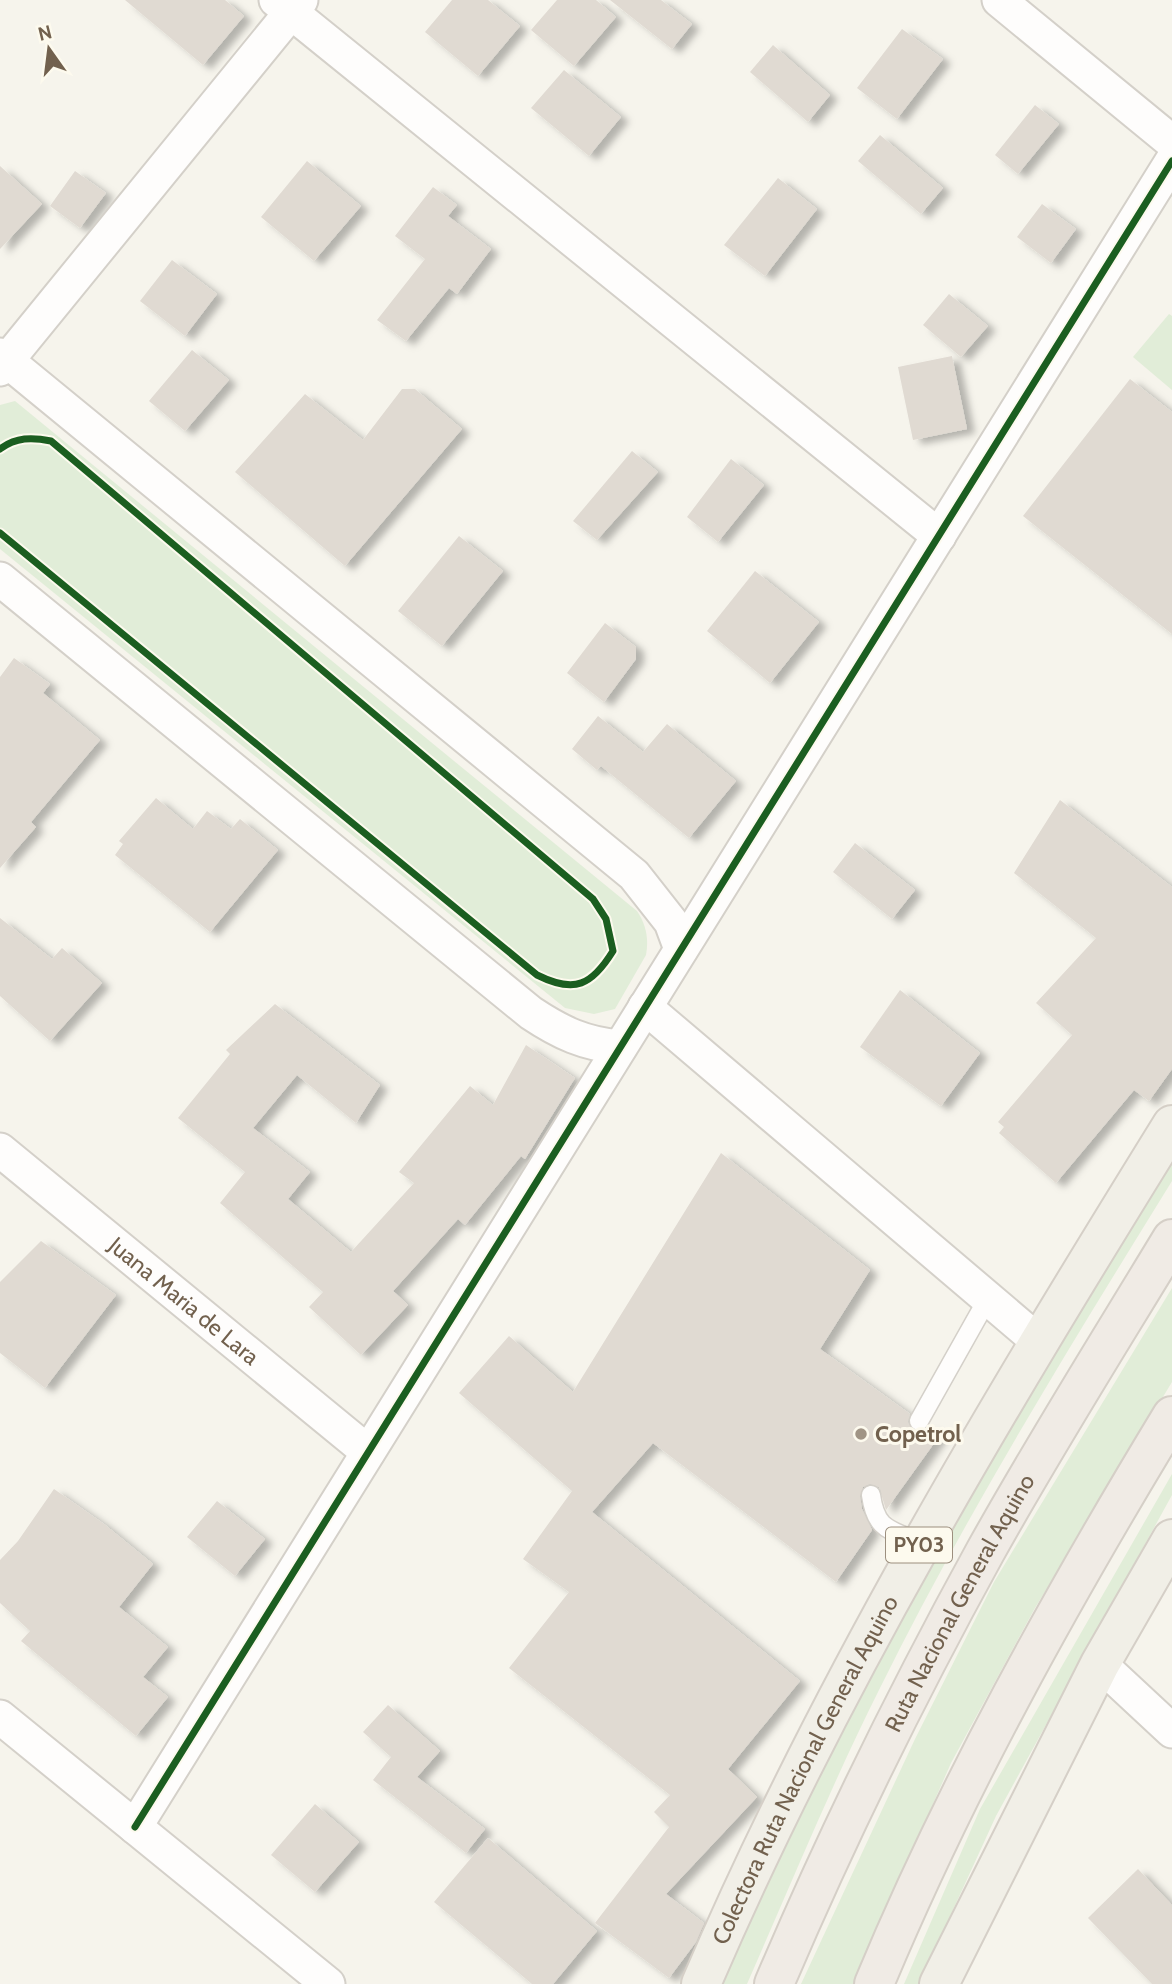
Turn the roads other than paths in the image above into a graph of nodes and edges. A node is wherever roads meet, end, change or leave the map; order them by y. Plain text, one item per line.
1 (999, 0) edge
2 (290, 4) edge
3 (1172, 142) edge
4 (1172, 161) edge
5 (2, 361) edge
6 (939, 536) junction
7 (0, 579) edge
8 (681, 949) junction
9 (645, 1007) junction
10 (620, 1047) junction
11 (1172, 1125) edge
12 (0, 1150) edge
13 (1172, 1239) edge
14 (987, 1300) junction
15 (1038, 1341) junction
16 (1172, 1416) edge
17 (919, 1421) dead end
18 (368, 1452) junction
19 (871, 1495) dead end
20 (1172, 1539) edge
21 (920, 1543) junction
22 (1100, 1664) junction
23 (0, 1717) edge
24 (1172, 1731) edge
25 (135, 1827) junction
26 (328, 1984) edge
27 (701, 1984) edge
28 (774, 1984) edge
29 (874, 1984) edge
30 (939, 1984) edge

1 - 3 street
2 - 5 street
2 - 6 street
4 - 6 street
5 - 8 street
6 - 8 street
7 - 10 street
8 - 9 street
9 - 10 street
9 - 14 street
10 - 18 street
11 - 15 main road, Colectora Ruta Nacional General Aquino / PY03
12 - 18 street, Juana Maria de Lara
13 - 28 highway, Ruta Nacional General Aquino / PY03
14 - 15 street
14 - 17 lane
15 - 21 main road, Colectora Ruta Nacional General Aquino / PY03
16 - 29 highway
18 - 25 street
19 - 21 lane
20 - 22 main road
21 - 27 main road, Colectora Ruta Nacional General Aquino / PY03
22 - 24 street
22 - 30 main road
23 - 25 street
25 - 26 street

